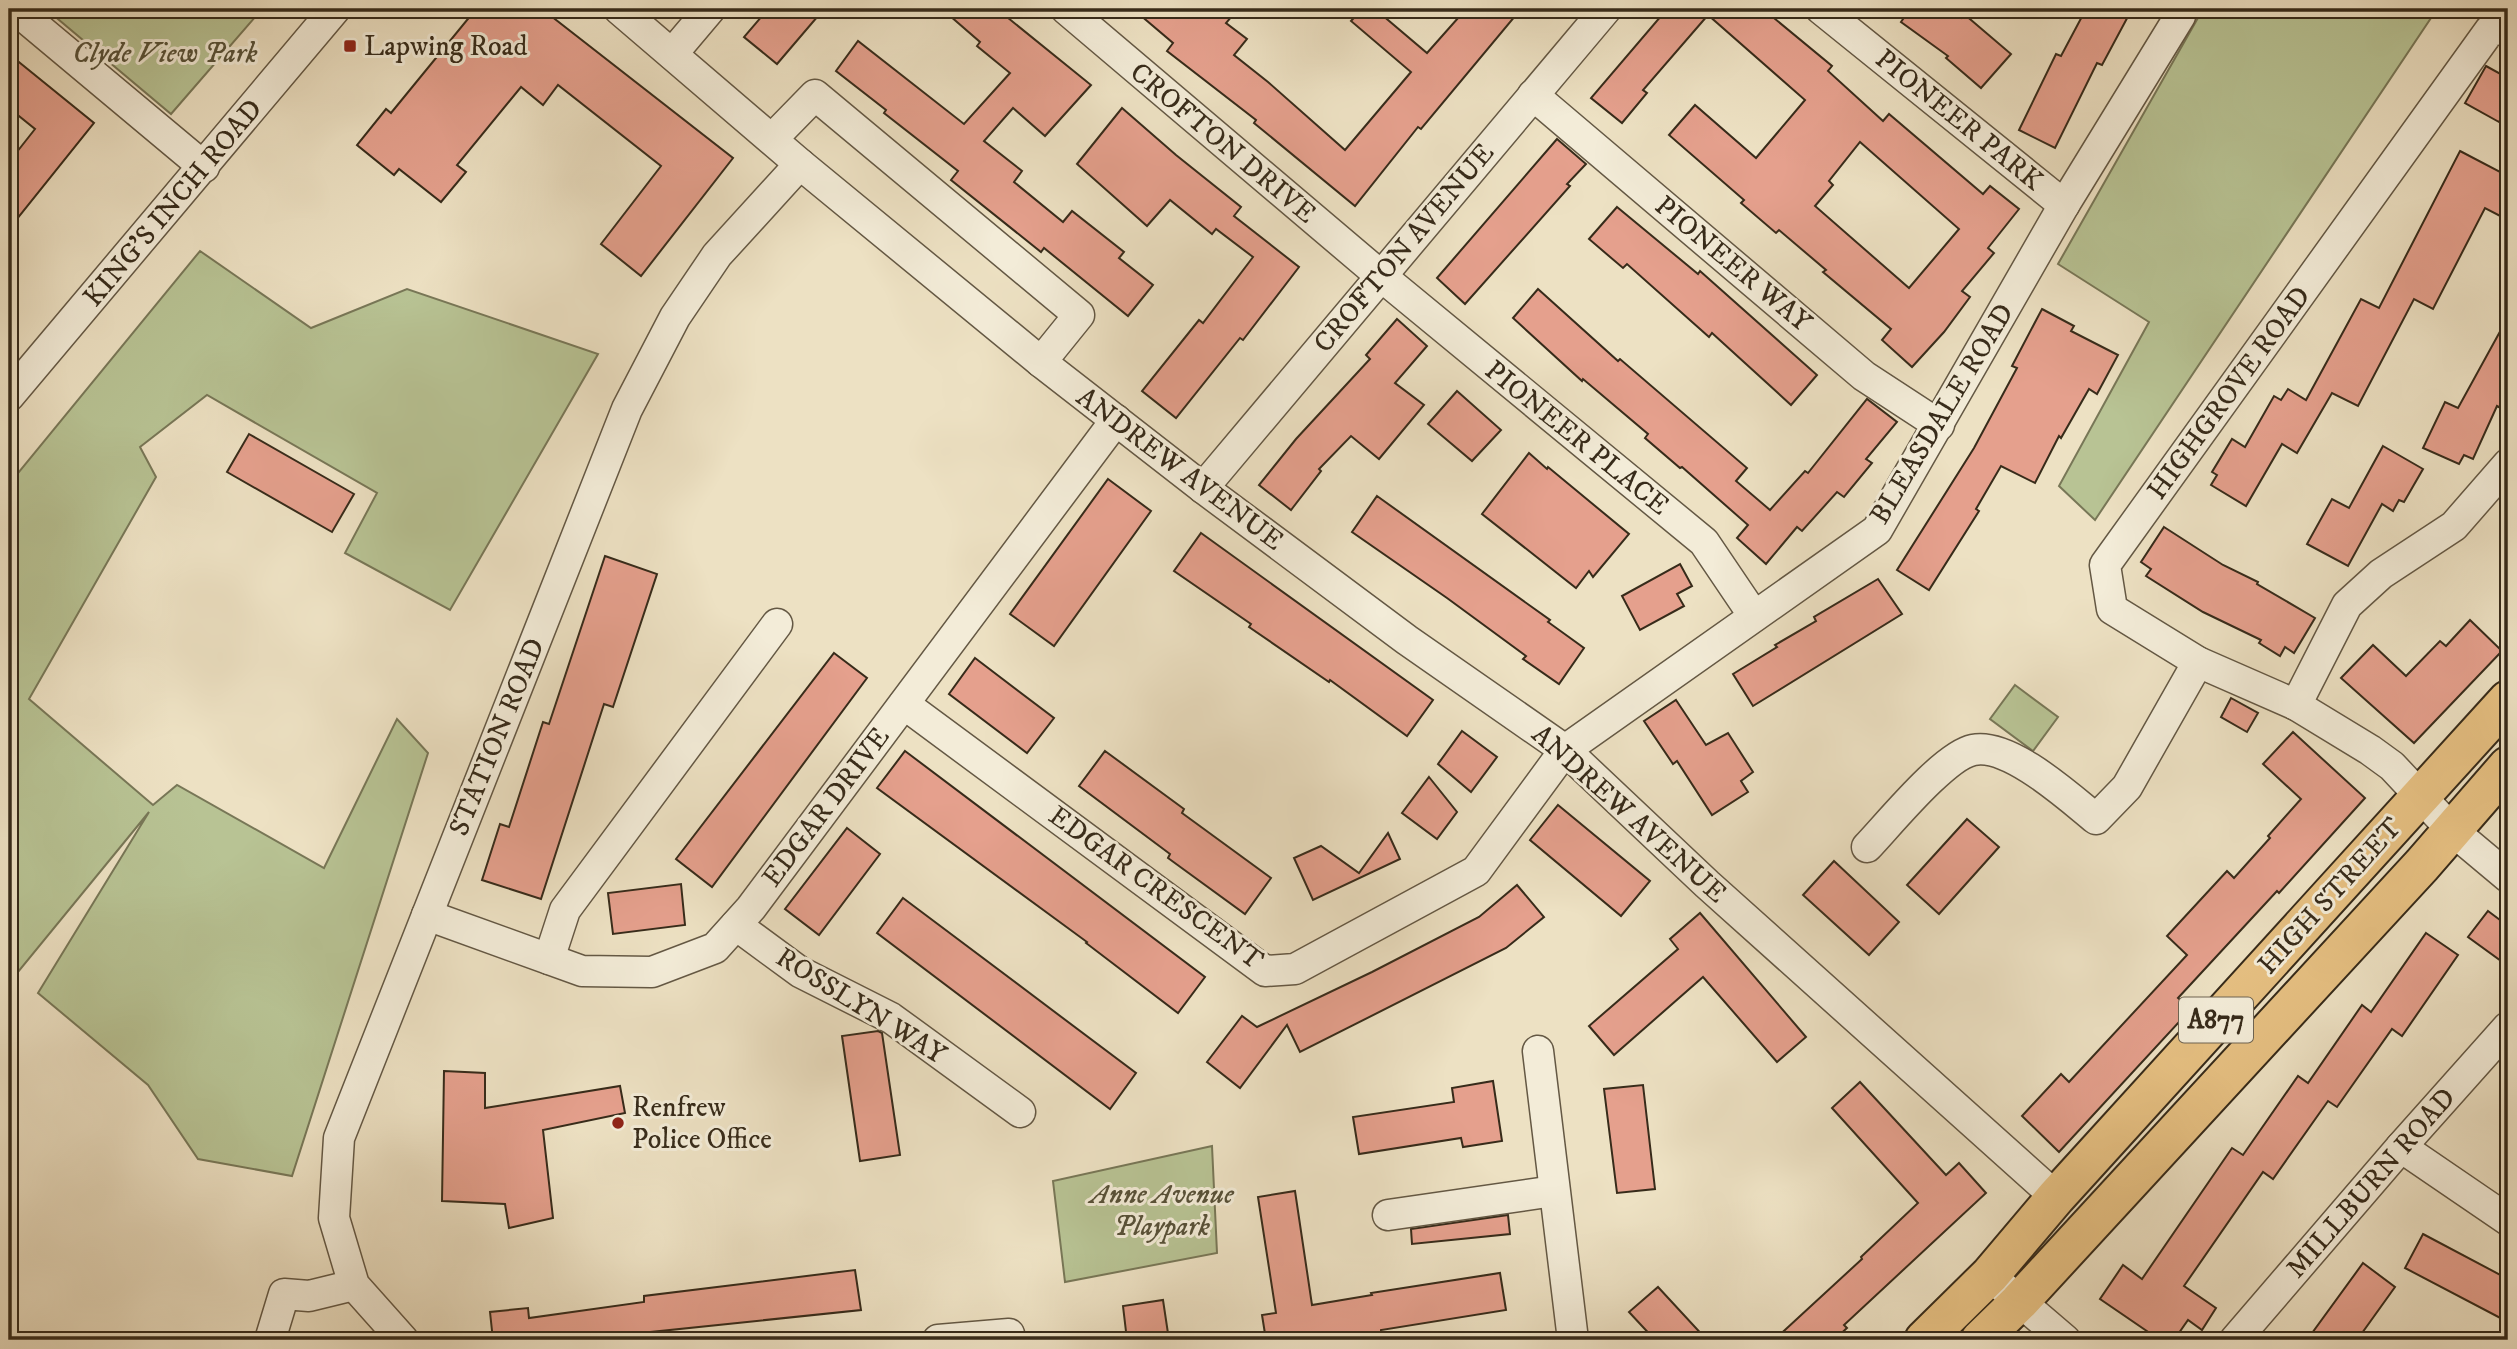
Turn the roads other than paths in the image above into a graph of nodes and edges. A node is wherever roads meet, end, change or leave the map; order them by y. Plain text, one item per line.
1 (15, 9) edge
2 (335, 9) edge
3 (619, 9) edge
4 (710, 9) edge
5 (1066, 9) edge
6 (1606, 9) edge
7 (1821, 9) edge
8 (2182, 9) edge
9 (2508, 29) edge
10 (672, 54) junction
11 (1533, 95) junction
12 (772, 139) junction
13 (800, 164) junction
14 (204, 167) junction
15 (2064, 205) junction
16 (1381, 276) junction
17 (1041, 362) junction
18 (9, 396) edge
19 (1116, 420) junction
20 (1939, 425) junction
21 (2508, 464) edge
22 (1203, 488) junction
23 (1754, 617) junction
24 (777, 624) dead end
25 (2198, 662) junction
26 (2508, 700) edge
27 (904, 704) junction
28 (2296, 705) junction
29 (1565, 750) junction
30 (2508, 766) edge
31 (2422, 797) junction
32 (2452, 831) junction
33 (1867, 847) dead end
34 (2508, 877) edge
35 (427, 915) junction
36 (736, 925) junction
37 (549, 959) junction
38 (2508, 1027) edge
39 (1538, 1051) dead end
40 (1020, 1112) dead end
41 (2401, 1147) junction
42 (1554, 1191) junction
43 (2056, 1198) junction
44 (1388, 1215) dead end
45 (2508, 1220) edge
46 (2089, 1226) junction
47 (1990, 1275) junction
48 (354, 1285) junction
49 (2019, 1303) junction
50 (1009, 1334) dead end
51 (270, 1340) edge
52 (403, 1340) edge
53 (938, 1340) edge
54 (1573, 1340) edge
55 (1924, 1340) edge
56 (1980, 1340) edge
57 (2065, 1340) edge
58 (2235, 1340) edge

1 - 14 street
2 - 14 street, KING'S INCH ROAD
3 - 10 street, ANDREW AVENUE
4 - 10 street
5 - 16 street, CROFTON DRIVE
6 - 11 street, CROFTON AVENUE
7 - 15 street, PIONEER PARK
8 - 15 street, BLEASDALE ROAD
9 - 25 street, HIGHGROVE ROAD
10 - 12 street, ANDREW AVENUE
11 - 16 street, CROFTON AVENUE
11 - 20 street, PIONEER WAY
12 - 13 street, ANDREW AVENUE
12 - 17 street
13 - 17 street, ANDREW AVENUE
13 - 35 street, STATION ROAD
14 - 18 street, KING'S INCH ROAD
15 - 20 street, BLEASDALE ROAD
16 - 22 street, CROFTON AVENUE
16 - 23 street, PIONEER PLACE
17 - 19 street, ANDREW AVENUE
19 - 22 street, ANDREW AVENUE
19 - 27 street, EDGAR DRIVE
20 - 23 street, BLEASDALE ROAD
21 - 28 street
22 - 29 street, ANDREW AVENUE
23 - 29 street, BLEASDALE ROAD
24 - 37 street
25 - 28 street, HIGHGROVE ROAD
25 - 33 street
26 - 31 main road, HIGH STREET / A877
27 - 29 street, EDGAR CRESCENT
27 - 36 street, EDGAR DRIVE
28 - 31 street, HIGHGROVE ROAD
29 - 43 street, ANDREW AVENUE
30 - 32 main road, HIGH STREET / A877
31 - 32 street, HIGHGROVE ROAD
31 - 43 main road, HIGH STREET / A877
32 - 34 street, HIGHGROVE ROAD
32 - 46 main road, HIGH STREET / A877
35 - 37 street, EDGAR DRIVE
35 - 48 street, STATION ROAD
36 - 37 street, EDGAR DRIVE
36 - 40 street, ROSSLYN WAY
38 - 41 street, MILLBURN ROAD
39 - 42 street
41 - 45 street
41 - 58 street, MILLBURN ROAD
42 - 44 street
42 - 54 street
43 - 46 main road
43 - 47 main road, HIGH STREET / A877
46 - 49 main road, HIGH STREET / A877
47 - 49 street
47 - 55 main road, HIGH STREET / A877
48 - 51 street
48 - 52 street, STATION ROAD
49 - 56 main road, HIGH STREET / A877
49 - 57 street
50 - 53 street

